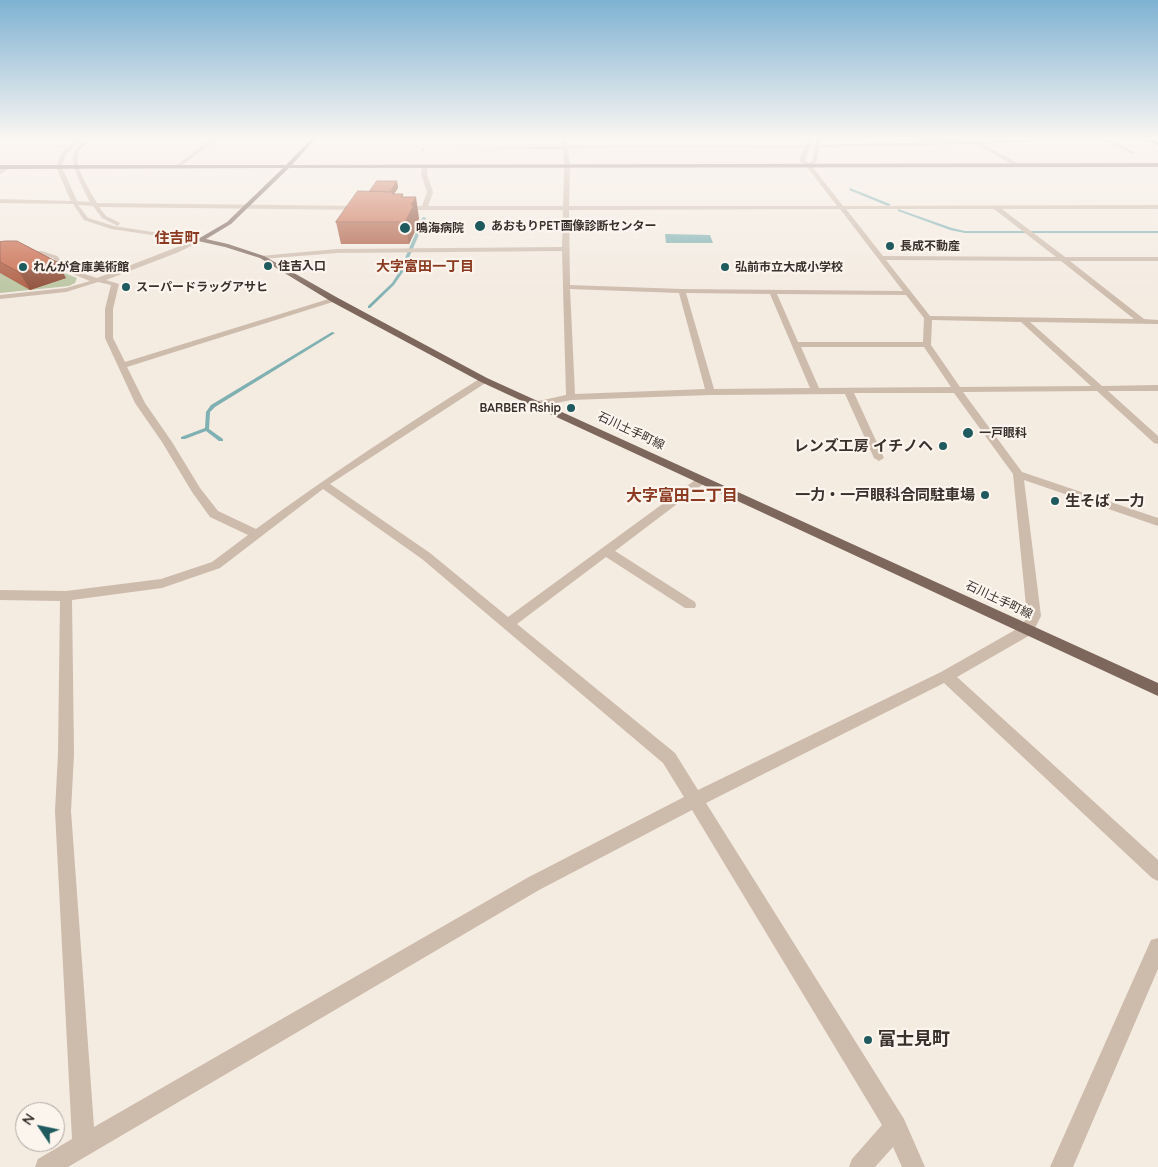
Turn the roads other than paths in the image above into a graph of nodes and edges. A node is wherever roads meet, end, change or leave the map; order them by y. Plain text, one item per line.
1 (67, 191) edge
2 (69, 191) edge
3 (89, 191) edge
4 (261, 191) edge
5 (430, 191) edge
6 (567, 191) edge
7 (829, 191) edge
8 (0, 201) edge
9 (35, 202) junction
10 (74, 203) junction
11 (95, 205) junction
12 (567, 207) junction
13 (842, 207) junction
14 (994, 207) junction
15 (1158, 207) edge
16 (244, 208) junction
17 (368, 208) edge
18 (396, 208) edge
19 (424, 208) junction
20 (140, 230) junction
21 (200, 240) junction
22 (565, 250) junction
23 (0, 253) edge
24 (262, 257) junction
25 (881, 258) junction
26 (1065, 259) junction
27 (1158, 260) edge
28 (98, 280) junction
29 (568, 287) junction
30 (682, 291) junction
31 (772, 291) junction
32 (909, 293) junction
33 (0, 296) edge
34 (336, 300) junction
35 (928, 318) junction
36 (1023, 320) junction
37 (1142, 322) junction
38 (1158, 322) edge
39 (796, 344) junction
40 (927, 345) junction
41 (122, 366) junction
42 (484, 380) junction
43 (1158, 388) edge
44 (1099, 389) junction
45 (956, 390) junction
46 (848, 391) junction
47 (710, 392) junction
48 (816, 392) junction
49 (571, 397) junction
50 (537, 404) junction
51 (1158, 440) edge
52 (879, 458) dead end
53 (1018, 474) junction
54 (702, 480) junction
55 (323, 484) junction
56 (1158, 522) edge
57 (257, 534) junction
58 (606, 551) junction
59 (0, 595) edge
60 (66, 596) junction
61 (690, 605) dead end
62 (509, 623) junction
63 (1027, 630) junction
64 (946, 676) junction
65 (1158, 690) edge
66 (696, 799) junction
67 (1158, 872) edge
68 (1158, 947) edge
69 (896, 1127) junction
70 (84, 1145) junction
71 (46, 1167) edge
72 (860, 1167) edge
73 (914, 1167) edge
74 (1061, 1167) edge

1 - 9 street
2 - 10 street
3 - 11 street
4 - 16 main road
5 - 19 street
6 - 12 street
7 - 13 street
8 - 9 street
9 - 10 street
10 - 11 street
10 - 20 street
11 - 16 street
11 - 20 street
12 - 13 street
12 - 19 street
12 - 22 street
13 - 14 street
13 - 25 street
14 - 15 street
14 - 26 street
16 - 17 street
16 - 21 main road
18 - 19 street
20 - 21 street
21 - 24 main road, 石川土手町線
21 - 28 street
22 - 24 street
22 - 29 street
23 - 28 street
24 - 34 main road, 石川土手町線
25 - 26 street
25 - 32 street
26 - 27 street
26 - 37 street
28 - 33 street
28 - 41 street
29 - 30 street
29 - 49 street
30 - 31 street
30 - 47 street
31 - 32 street
31 - 39 street
32 - 35 street
34 - 41 street
34 - 42 main road, 石川土手町線
35 - 36 street
35 - 40 street
36 - 37 street
36 - 44 street
37 - 38 street
39 - 40 street
39 - 48 street
40 - 45 street
41 - 57 street
42 - 50 main road, 石川土手町線
42 - 55 street
43 - 44 street
44 - 45 street
44 - 51 street
45 - 46 street
45 - 53 street
46 - 48 street
46 - 52 street
47 - 48 street
47 - 49 street
49 - 50 street
50 - 54 main road, 石川土手町線
53 - 56 street
53 - 63 street
54 - 58 street
54 - 63 main road, 石川土手町線
55 - 57 street
55 - 62 street
57 - 60 street
58 - 61 street
58 - 62 street
59 - 60 street
60 - 70 street
62 - 66 street
63 - 64 street
63 - 65 main road, 石川土手町線
64 - 66 street
64 - 67 street
66 - 69 street
66 - 70 street
68 - 74 street
69 - 72 street
69 - 73 street
70 - 71 street

